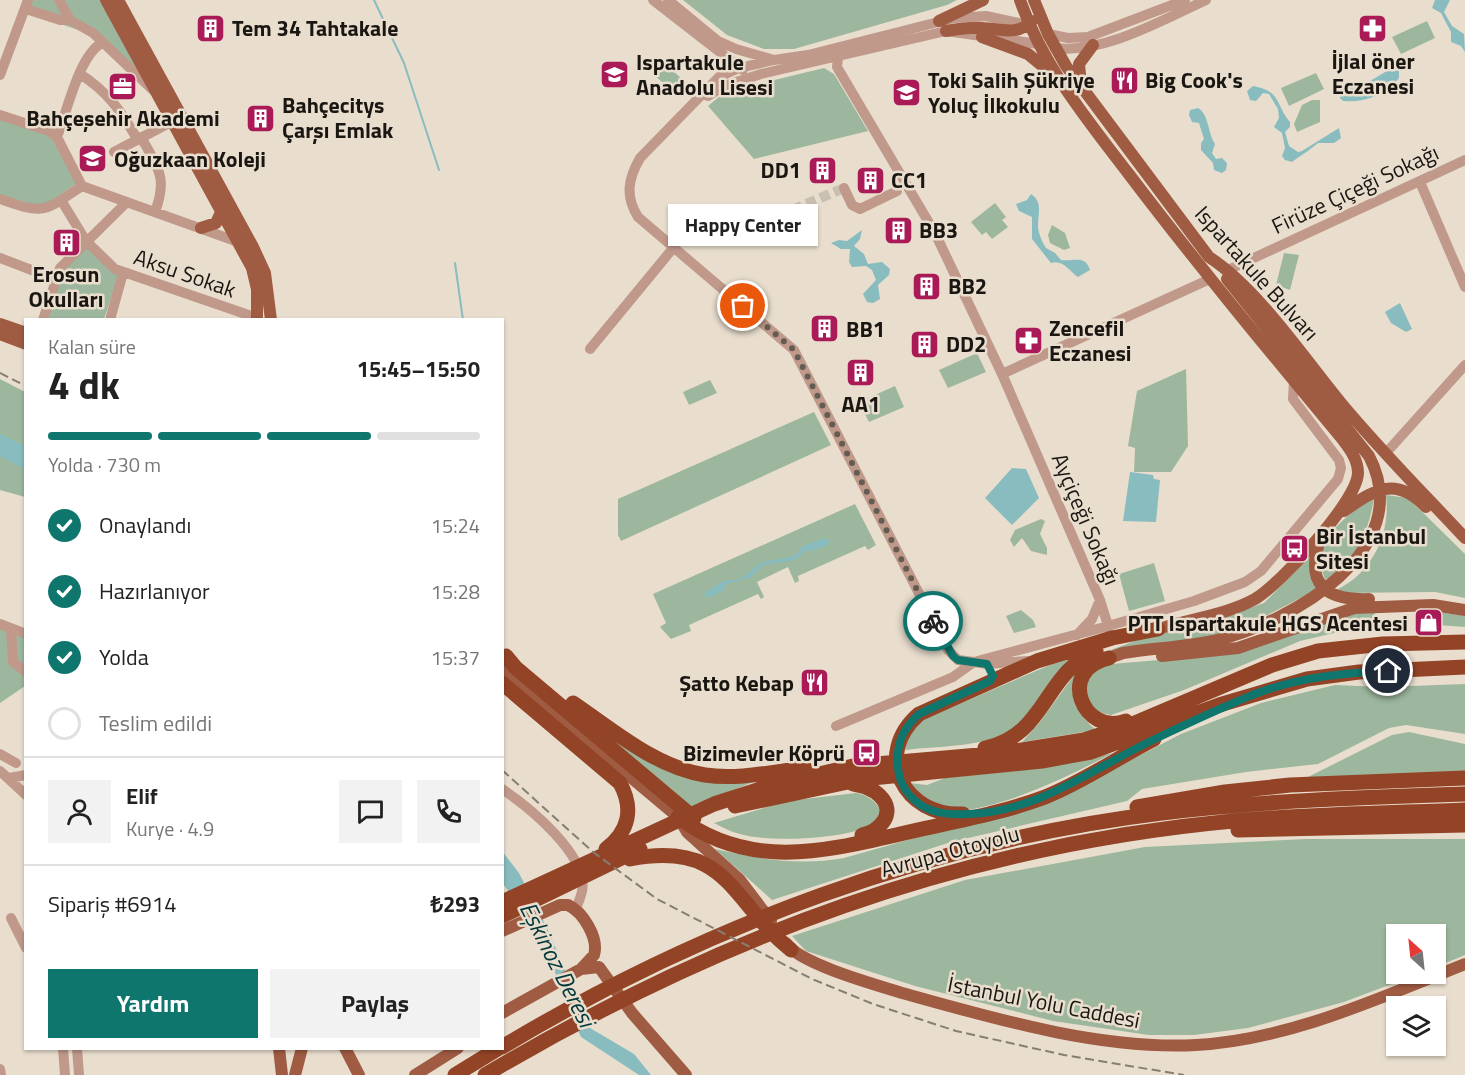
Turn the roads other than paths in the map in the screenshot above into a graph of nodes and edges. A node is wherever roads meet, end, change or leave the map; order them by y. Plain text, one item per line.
1 (59, 0) edge
2 (106, 0) edge
3 (118, 0) edge
4 (652, 0) edge
5 (668, 0) edge
6 (983, 0) edge
7 (1020, 0) edge
8 (1185, 0) edge
9 (1206, 0) edge
10 (27, 4) edge
11 (1035, 4) edge
12 (70, 20) junction
13 (1028, 25) junction
14 (942, 26) junction
15 (1048, 34) junction
16 (982, 37) junction
17 (102, 43) junction
18 (1038, 44) junction
19 (1093, 45) junction
20 (1055, 48) junction
21 (718, 52) junction
22 (838, 58) junction
23 (774, 60) junction
24 (739, 68) junction
25 (80, 74) junction
26 (761, 74) junction
27 (0, 75) edge
28 (719, 77) junction
29 (1056, 77) junction
30 (1082, 89) junction
31 (158, 94) junction
32 (691, 108) junction
33 (0, 115) edge
34 (173, 121) junction
35 (57, 137) junction
36 (139, 138) junction
37 (114, 152) dead end
38 (1465, 160) edge
39 (1420, 182) junction
40 (82, 186) junction
41 (843, 188) dead end
42 (897, 192) dead end
43 (0, 199) edge
44 (61, 200) junction
45 (127, 202) junction
46 (222, 210) junction
47 (155, 212) junction
48 (201, 228) junction
49 (238, 241) junction
50 (86, 242) junction
51 (253, 247) junction
52 (674, 248) junction
53 (1209, 257) junction
54 (0, 258) edge
55 (1228, 270) junction
56 (123, 273) junction
57 (55, 279) junction
58 (1210, 279) junction
59 (1465, 287) edge
60 (44, 318) edge
61 (114, 318) edge
62 (254, 318) edge
63 (257, 318) edge
64 (270, 318) edge
65 (0, 324) edge
66 (24, 332) edge
67 (0, 334) edge
68 (24, 343) edge
69 (590, 349) dead end
70 (1465, 365) edge
71 (1002, 374) junction
72 (1294, 381) junction
73 (1386, 453) junction
74 (1337, 514) junction
75 (1454, 526) junction
76 (1325, 528) junction
77 (1465, 538) edge
78 (1100, 600) junction
79 (1465, 605) edge
80 (1402, 606) junction
81 (1451, 607) junction
82 (1465, 610) edge
83 (0, 624) edge
84 (11, 629) junction
85 (1158, 629) junction
86 (1110, 632) junction
87 (24, 633) edge
88 (1077, 635) junction
89 (1465, 642) edge
90 (1109, 658) junction
91 (504, 660) edge
92 (1037, 661) junction
93 (974, 662) junction
94 (987, 664) junction
95 (1465, 667) edge
96 (24, 670) edge
97 (990, 681) junction
98 (504, 685) edge
99 (1238, 701) junction
100 (1175, 707) junction
101 (836, 726) dead end
102 (0, 754) edge
103 (955, 756) junction
104 (16, 763) dead end
105 (853, 766) junction
106 (911, 767) junction
107 (890, 769) junction
108 (4, 775) edge
109 (24, 775) edge
110 (1465, 778) edge
111 (846, 782) junction
112 (504, 791) edge
113 (24, 793) edge
114 (1465, 794) edge
115 (730, 802) junction
116 (1465, 810) edge
117 (992, 813) junction
118 (678, 817) junction
119 (1465, 825) edge
120 (1160, 830) junction
121 (995, 844) junction
122 (618, 862) junction
123 (581, 865) junction
124 (576, 909) junction
125 (507, 911) edge
126 (10, 918) dead end
127 (24, 944) edge
128 (791, 950) junction
129 (1465, 964) edge
130 (578, 973) junction
131 (504, 1012) edge
132 (504, 1046) edge
133 (63, 1050) edge
134 (77, 1050) edge
135 (279, 1050) edge
136 (302, 1050) edge
137 (346, 1050) edge
138 (353, 1050) edge
139 (443, 1050) edge
140 (455, 1050) edge
141 (498, 1050) edge
142 (0, 1069) edge
143 (1, 1075) edge
144 (64, 1075) edge
145 (79, 1075) edge
146 (282, 1075) edge
147 (296, 1075) edge
148 (359, 1075) edge
149 (367, 1075) edge
150 (405, 1075) edge
151 (415, 1075) edge
152 (455, 1075) edge
153 (485, 1075) edge
154 (686, 1075) edge

1 - 12 street
2 - 31 main road
3 - 51 main road
4 - 21 street
5 - 23 street
6 - 14 main road
7 - 13 main road, Ispartakule Bulvarı
8 - 15 street
9 - 19 street
10 - 12 street
10 - 27 street
11 - 13 main road
11 - 15 main road, Ispartakule Bulvarı
12 - 17 street
13 - 14 main road
13 - 15 main road
13 - 18 main road, Ispartakule Bulvarı
14 - 16 street
14 - 22 street
14 - 23 street
15 - 20 main road, Ispartakule Bulvarı
16 - 18 street
16 - 29 main road
17 - 25 street
17 - 31 street
18 - 20 main road
18 - 29 main road, Ispartakule Bulvarı
19 - 20 street
19 - 30 main road
20 - 30 main road, Ispartakule Bulvarı
21 - 24 street
21 - 28 street
22 - 26 street
22 - 71 street, Ayçiçeği Sokağı
23 - 24 street
24 - 26 street
24 - 28 street
25 - 35 street
25 - 36 street
26 - 32 street
28 - 32 street
29 - 58 main road, Ispartakule Bulvarı
30 - 53 main road, Ispartakule Bulvarı
31 - 34 main road
32 - 52 street
33 - 35 street
34 - 36 street
34 - 46 main road
35 - 40 street
36 - 37 street
36 - 47 street
38 - 39 street, Firüze Çiçeği Sokağı
39 - 55 street, Firüze Çiçeği Sokağı
39 - 59 street
40 - 44 street
40 - 45 street
41 - 42 street
43 - 44 street
44 - 50 street, Aksu Sokak
45 - 47 street
45 - 50 street
46 - 48 main road
46 - 49 main road
47 - 48 street
48 - 49 street
49 - 51 street
49 - 63 main road
50 - 56 street, Aksu Sokak
50 - 57 street
51 - 64 main road
52 - 69 street
52 - 93 street
53 - 55 main road, Ispartakule Bulvarı
53 - 90 main road
54 - 57 street
55 - 73 main road, Ispartakule Bulvarı
56 - 61 street
56 - 62 street, Aksu Sokak
57 - 60 street
58 - 71 street
58 - 72 main road, Ispartakule Bulvarı
65 - 66 main road
67 - 68 main road
70 - 73 street
71 - 78 street, Ayçiçeği Sokağı
72 - 74 main road, Ispartakule Bulvarı
72 - 86 street
73 - 75 main road, Ispartakule Bulvarı
74 - 75 main road
74 - 76 main road
75 - 77 main road
76 - 80 main road
76 - 85 main road
78 - 86 street
78 - 88 street, Ayçiçeği Sokağı
79 - 81 main road
80 - 81 main road
80 - 90 main road
81 - 82 main road
83 - 84 street
84 - 87 street
84 - 96 street
85 - 86 highway
85 - 103 highway
86 - 88 street
86 - 92 highway
88 - 93 street
89 - 100 highway
90 - 100 highway
91 - 105 highway
91 - 111 highway
91 - 118 main road
92 - 94 street
92 - 97 highway
93 - 94 street
93 - 101 street
94 - 97 street
95 - 99 highway
97 - 117 highway
98 - 123 highway
99 - 106 highway
99 - 117 highway
100 - 103 highway
102 - 104 street
103 - 106 highway
105 - 107 highway
105 - 115 highway
106 - 107 highway
107 - 111 highway
108 - 109 street
108 - 113 street
110 - 121 highway
111 - 115 highway
112 - 124 street
114 - 121 highway, Avrupa Otoyolu
115 - 122 highway
115 - 123 highway
116 - 120 highway, Avrupa Otoyolu
117 - 118 highway
118 - 128 main road
119 - 120 highway
120 - 153 highway, Avrupa Otoyolu
121 - 132 highway, Avrupa Otoyolu
122 - 125 highway
122 - 128 highway
123 - 125 highway
124 - 125 main road
124 - 130 main road
126 - 127 street
128 - 129 main road, İstanbul Yolu Caddesi
130 - 131 main road
130 - 154 main road
133 - 144 street
134 - 145 street
135 - 146 main road
136 - 147 main road
137 - 148 main road
138 - 149 main road
139 - 150 main road
140 - 151 main road
141 - 152 highway, Avrupa Otoyolu
142 - 143 street

